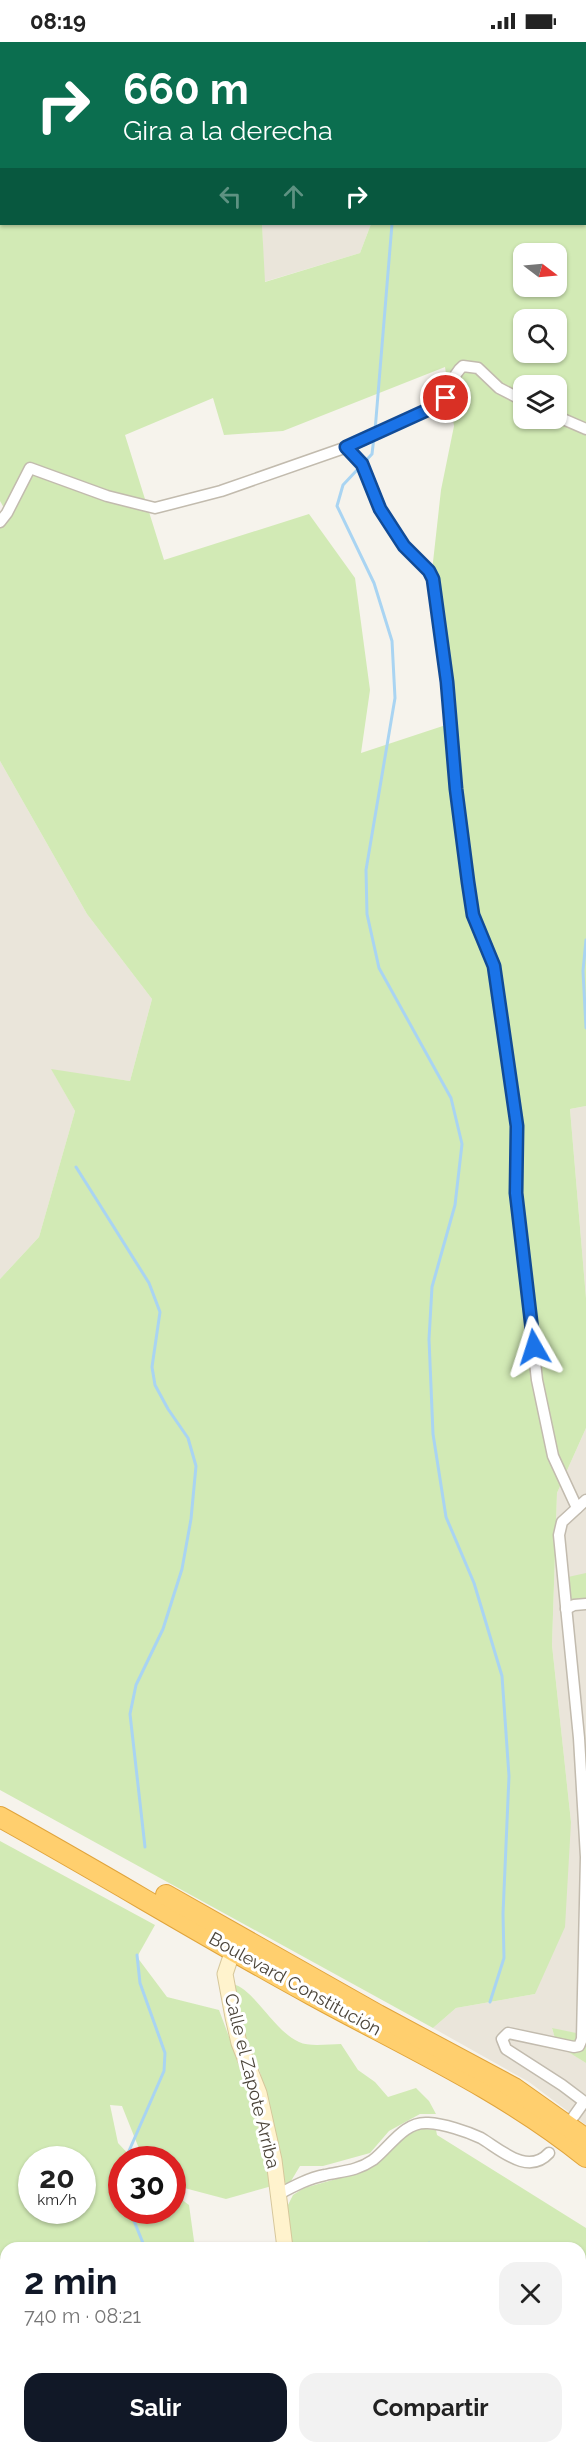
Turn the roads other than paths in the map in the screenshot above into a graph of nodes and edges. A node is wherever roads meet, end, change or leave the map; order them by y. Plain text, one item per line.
1 (513, 395) edge
2 (567, 421) edge
3 (586, 429) edge
4 (346, 447) junction
5 (0, 522) edge
6 (586, 1500) edge
7 (577, 1508) junction
8 (586, 1604) edge
9 (566, 1609) junction
10 (584, 1792) edge
11 (0, 1803) edge
12 (0, 1817) edge
13 (232, 1950) junction
14 (585, 2102) edge
15 (574, 2116) dead end
16 (586, 2139) edge
17 (549, 2153) dead end
18 (586, 2157) edge
19 (279, 2194) junction
20 (284, 2242) edge

1 - 4 street
2 - 3 street
4 - 5 street
4 - 7 street
6 - 7 street
7 - 9 street
8 - 9 street
9 - 10 street
10 - 14 street
11 - 16 highway, Boulevard Constitución
12 - 13 highway, Boulevard Constitución
13 - 18 highway, Boulevard Constitución
13 - 19 street, Calle el Zapote Arriba
14 - 15 street
17 - 19 street
19 - 20 street, Calle el Zapote Arriba

